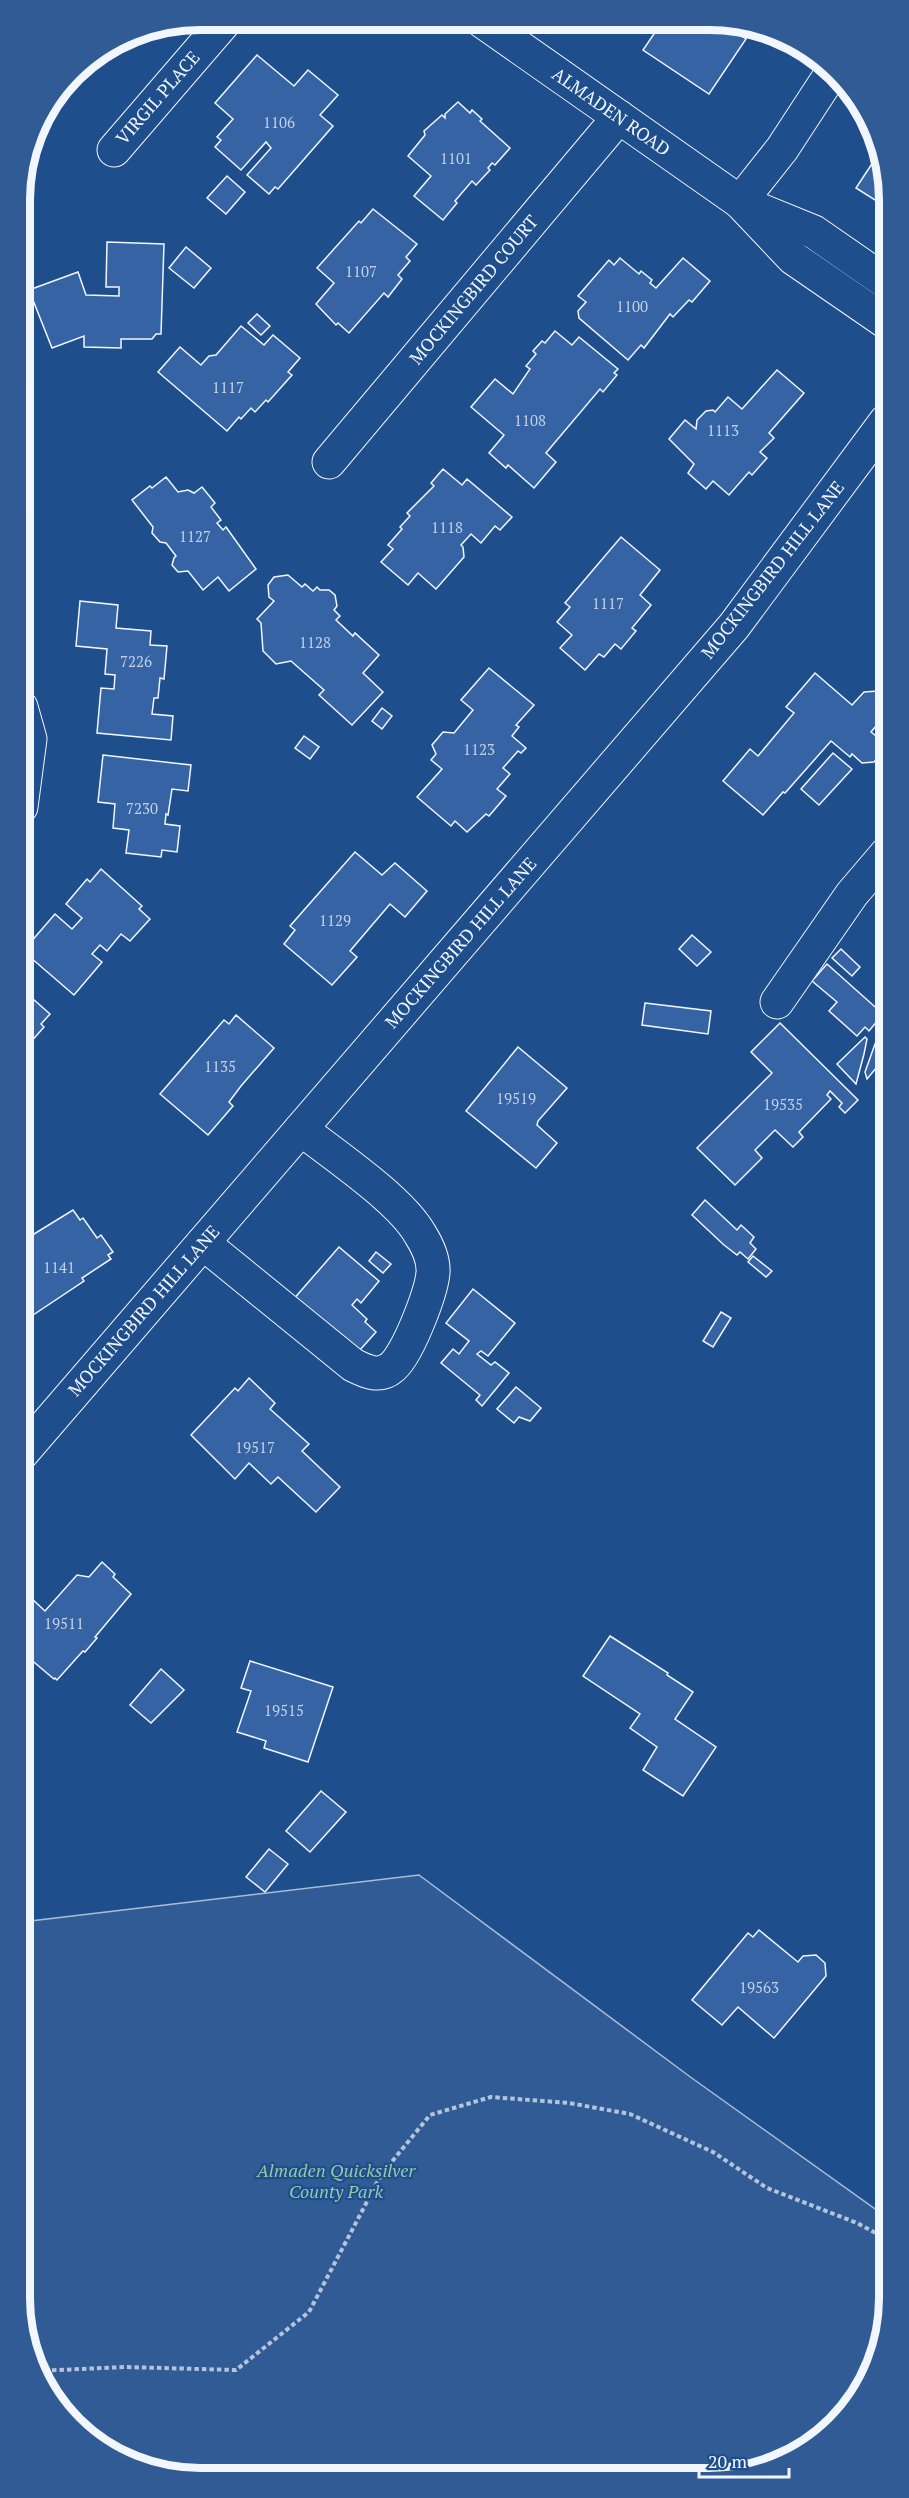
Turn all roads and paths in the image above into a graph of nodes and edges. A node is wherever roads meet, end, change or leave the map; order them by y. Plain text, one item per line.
1 (217, 30) edge
2 (495, 30) edge
3 (828, 79) edge
4 (619, 117) junction
5 (114, 150) dead end
6 (740, 202) junction
7 (879, 277) edge
8 (879, 317) edge
9 (879, 430) edge
10 (328, 462) dead end
11 (879, 862) edge
12 (777, 1002) dead end
13 (301, 1129) junction
14 (203, 1243) junction
15 (30, 1444) edge
16 (879, 2235) edge
17 (47, 2371) edge

1 - 5 street, VIRGIL PLACE
2 - 4 street, ALMADEN ROAD
3 - 6 street
4 - 6 street, ALMADEN ROAD
4 - 10 street, MOCKINGBIRD COURT
6 - 7 street, ALMADEN ROAD
6 - 8 street, ALMADEN ROAD
9 - 13 street, MOCKINGBIRD HILL LANE
11 - 12 street
13 - 14 street, MOCKINGBIRD HILL LANE
13 - 14 street
14 - 15 street, MOCKINGBIRD HILL LANE
16 - 17 path

